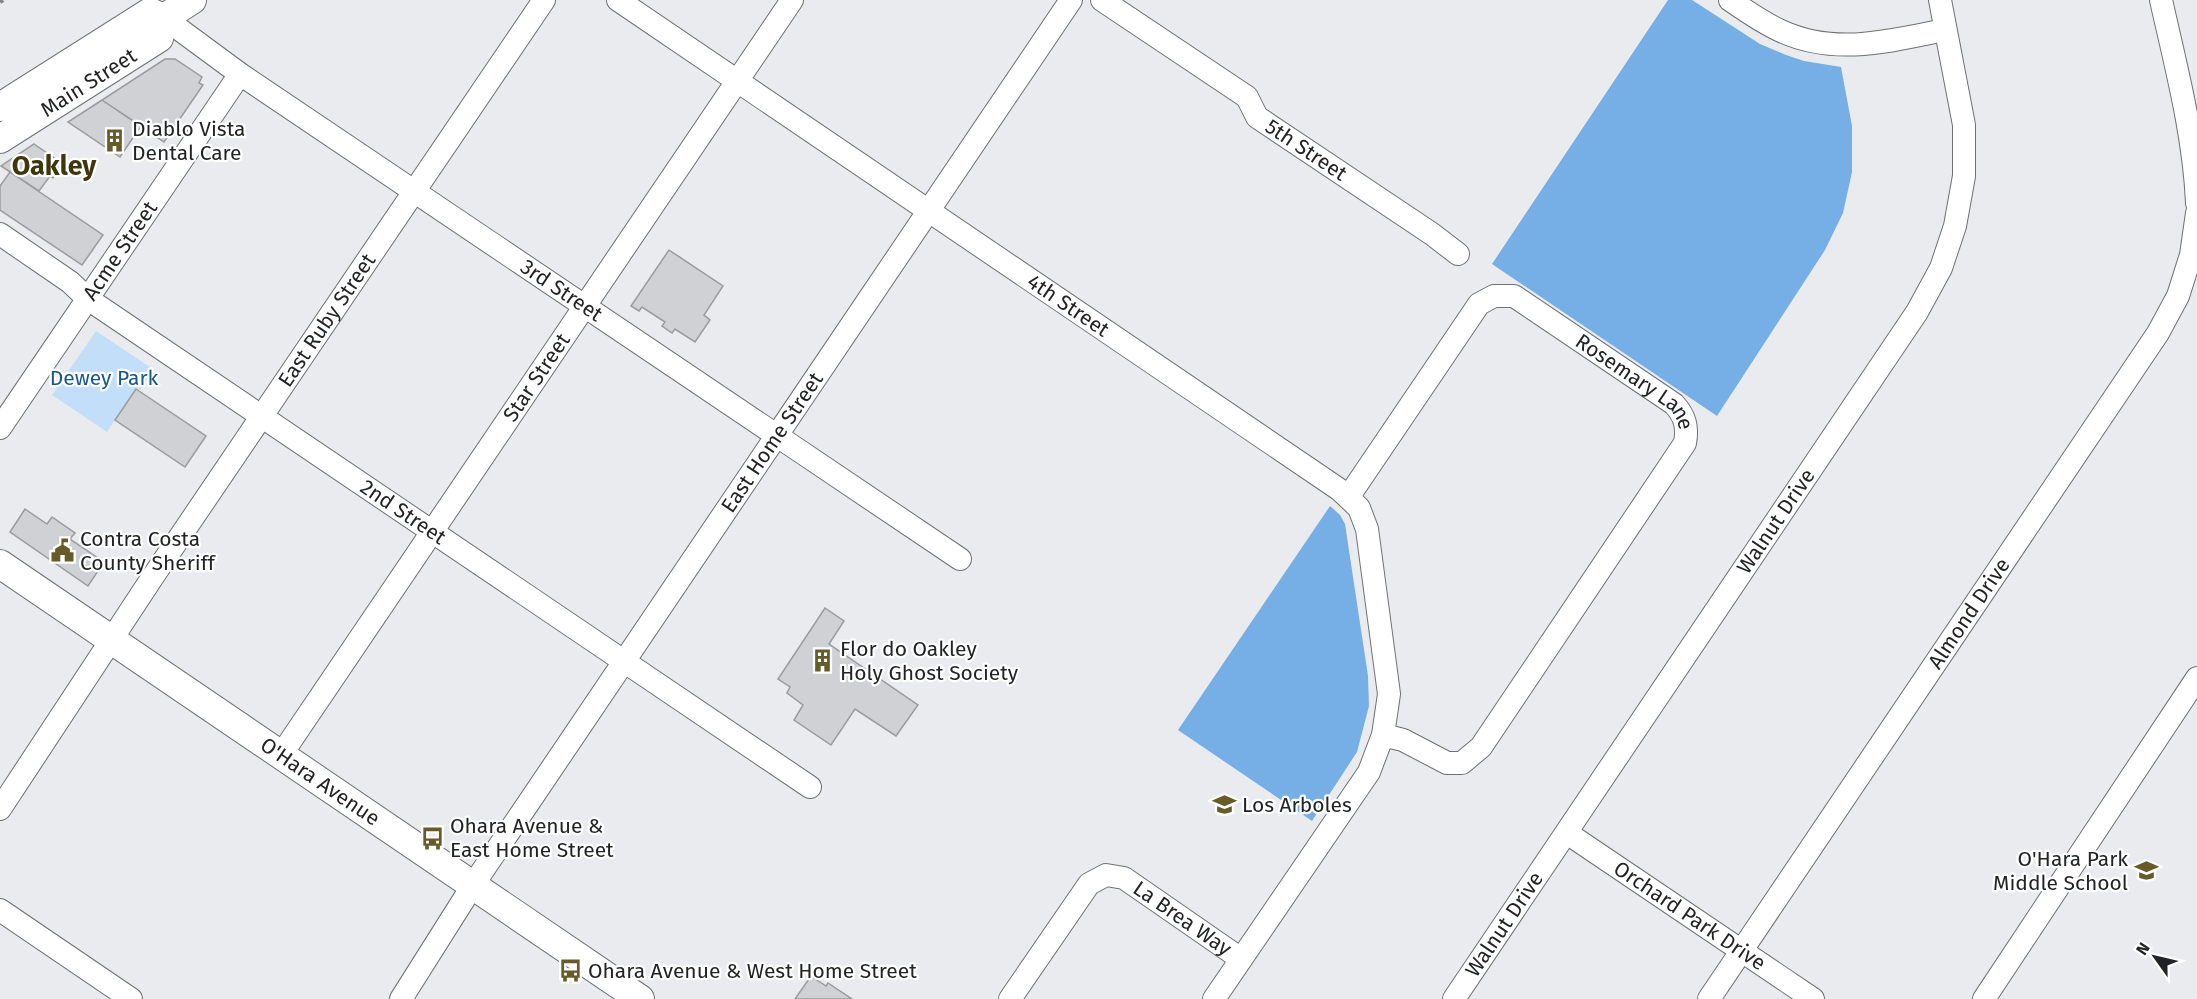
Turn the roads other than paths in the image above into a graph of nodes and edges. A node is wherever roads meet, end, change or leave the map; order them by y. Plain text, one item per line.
1 (192, 0) edge
2 (544, 0) edge
3 (618, 0) edge
4 (792, 0) edge
5 (1071, 0) edge
6 (1102, 0) edge
7 (1730, 0) edge
8 (1940, 0) edge
9 (2161, 0) edge
10 (164, 18) junction
11 (1945, 30) junction
12 (240, 74) junction
13 (738, 81) junction
14 (2190, 98) edge
15 (0, 107) edge
16 (0, 140) edge
17 (415, 192) junction
18 (2197, 203) edge
19 (929, 210) junction
20 (2197, 213) edge
21 (0, 234) edge
22 (1458, 254) dead end
23 (88, 298) junction
24 (585, 306) junction
25 (261, 416) junction
26 (0, 428) edge
27 (777, 436) junction
28 (1349, 496) junction
29 (432, 532) junction
30 (960, 559) dead end
31 (0, 564) edge
32 (111, 640) junction
33 (624, 662) junction
34 (2197, 678) edge
35 (1383, 735) junction
36 (281, 755) junction
37 (810, 787) dead end
38 (0, 809) edge
39 (1567, 832) junction
40 (473, 885) junction
41 (0, 910) edge
42 (1741, 951) junction
43 (1241, 959) junction
44 (131, 999) edge
45 (401, 999) edge
46 (640, 999) edge
47 (1010, 999) edge
48 (1214, 999) edge
49 (1455, 999) edge
50 (1709, 999) edge
51 (1813, 999) edge
52 (1984, 999) edge

1 - 10 main road, Main Street
2 - 17 street, East Ruby Street
3 - 13 street, 4th Street
4 - 13 street, Star Street
5 - 19 street, East Home Street
6 - 22 street, 5th Street
7 - 11 street
8 - 11 street, Walnut Drive
9 - 14 street
10 - 12 street, 3rd Street
10 - 15 main road, Main Street
10 - 16 main road, Main Street
11 - 39 street, Walnut Drive
12 - 17 street, 3rd Street
12 - 23 street, Acme Street
13 - 19 street, 4th Street
13 - 24 street, Star Street
14 - 18 street
17 - 24 street, 3rd Street
17 - 25 street, East Ruby Street
19 - 27 street, East Home Street
19 - 28 street, 4th Street
20 - 42 street, Almond Drive
21 - 23 street, 2nd Street
23 - 25 street, 2nd Street
23 - 26 street, Acme Street
24 - 27 street, 3rd Street
24 - 29 street, Star Street
25 - 29 street, 2nd Street
25 - 32 street, East Ruby Street
27 - 30 street, 3rd Street
27 - 33 street, East Home Street
28 - 35 street, 4th Street
28 - 35 street, Rosemary Lane
29 - 33 street, 2nd Street
29 - 36 street, Star Street
31 - 32 main road, O'Hara Avenue
32 - 36 main road, O'Hara Avenue
32 - 38 street, East Ruby Street
33 - 37 street, 2nd Street
33 - 40 street, East Home Street
34 - 52 street
35 - 43 street, 4th Street
36 - 40 main road, O'Hara Avenue
39 - 42 street, Orchard Park Drive
39 - 49 street, Walnut Drive
40 - 45 street, East Home Street
40 - 46 main road, O'Hara Avenue
41 - 44 street
42 - 50 street, Almond Drive
42 - 51 street, Orchard Park Drive
43 - 47 street, La Brea Way
43 - 48 street, 4th Street

